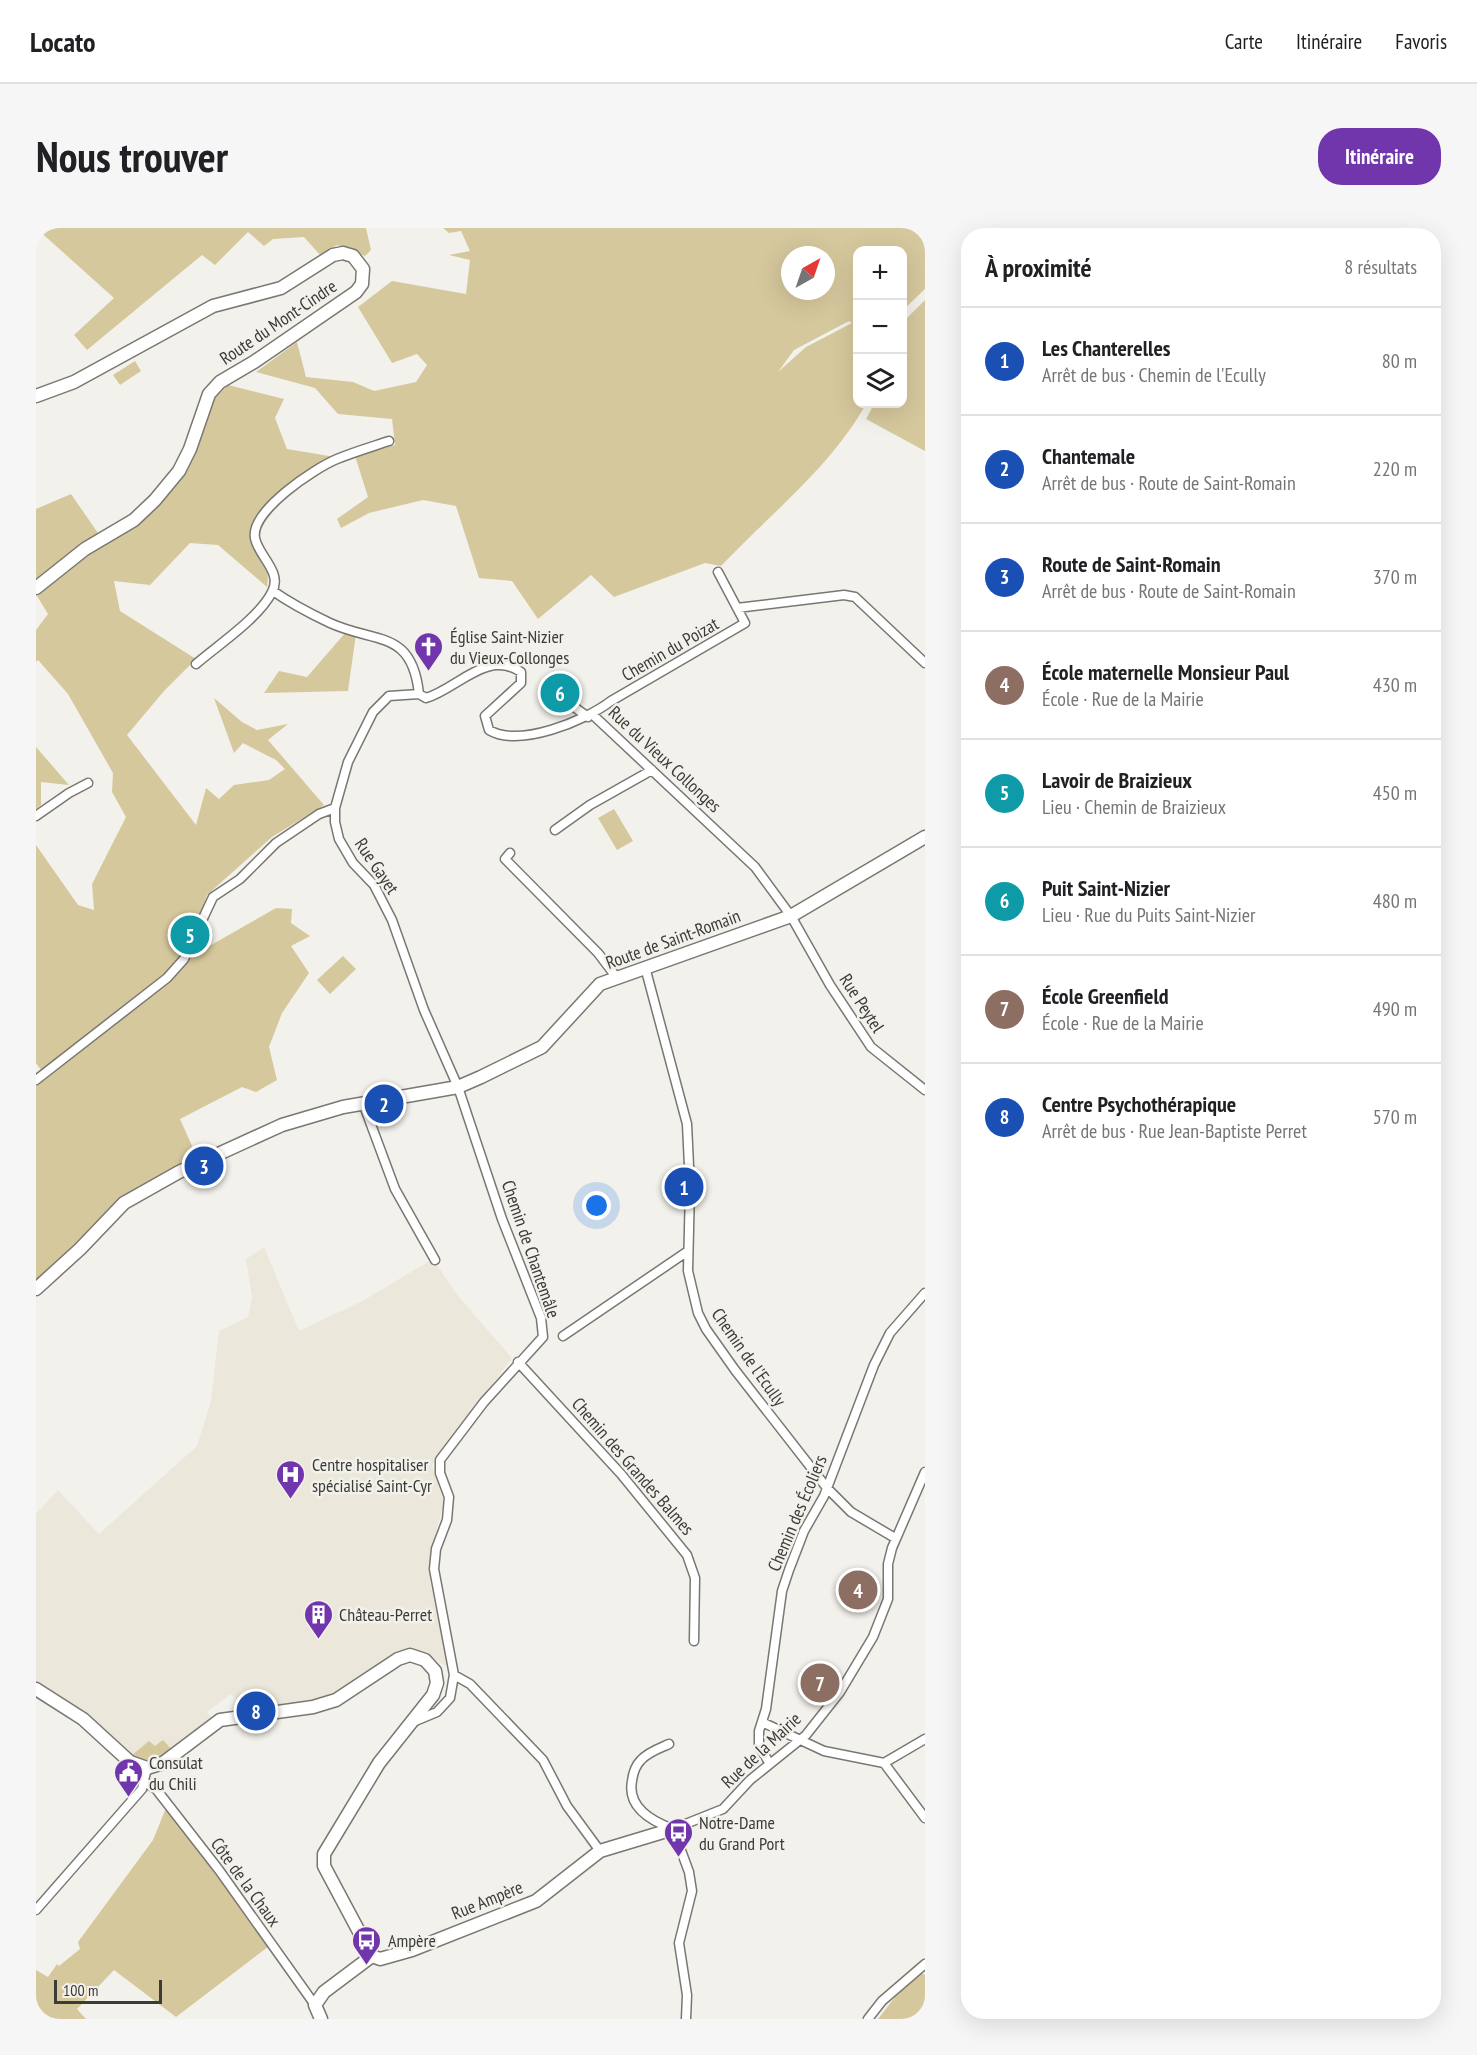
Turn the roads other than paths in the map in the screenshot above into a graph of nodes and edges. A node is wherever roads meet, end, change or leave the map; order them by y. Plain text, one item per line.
1 (36, 396) edge
2 (389, 441) dead end
3 (718, 573) dead end
4 (36, 588) edge
5 (273, 591) junction
6 (737, 608) junction
7 (925, 663) edge
8 (196, 664) dead end
9 (419, 694) junction
10 (556, 694) dead end
11 (590, 716) junction
12 (652, 770) junction
13 (88, 783) dead end
14 (335, 808) junction
15 (36, 816) edge
16 (555, 830) dead end
17 (925, 837) edge
18 (510, 853) dead end
19 (791, 916) junction
20 (645, 967) junction
21 (617, 978) junction
22 (36, 1080) edge
23 (458, 1087) junction
24 (925, 1090) edge
25 (363, 1103) junction
26 (688, 1251) junction
27 (435, 1260) dead end
28 (36, 1289) edge
29 (925, 1293) edge
30 (563, 1336) dead end
31 (518, 1362) junction
32 (925, 1472) edge
33 (827, 1488) junction
34 (895, 1538) junction
35 (694, 1641) dead end
36 (454, 1675) junction
37 (36, 1689) edge
38 (762, 1722) junction
39 (412, 1723) junction
40 (925, 1739) edge
41 (799, 1741) junction
42 (669, 1744) dead end
43 (884, 1763) junction
44 (770, 1764) junction
45 (147, 1768) junction
46 (144, 1782) junction
47 (925, 1818) edge
48 (673, 1829) junction
49 (600, 1851) junction
50 (36, 1910) edge
51 (372, 1956) junction
52 (925, 1964) edge
53 (315, 2006) junction
54 (321, 2019) edge
55 (686, 2019) edge
56 (868, 2019) edge

1 - 4 street, Route du Mont-Cindre
2 - 5 street
3 - 6 street, Chemin du Poizat
5 - 8 street
5 - 9 street
6 - 7 street
6 - 11 street, Chemin du Poizat
9 - 11 street, Rue du Vieux Collonges
9 - 14 street, Rue Gayet
10 - 11 street
11 - 12 street, Rue du Vieux Collonges
12 - 16 street
12 - 19 street, Rue du Vieux Collonges
13 - 15 street
14 - 22 street
14 - 23 street, Rue Gayet
17 - 19 street, Route de Saint-Romain
18 - 21 street
19 - 20 street, Route de Saint-Romain
19 - 24 street, Rue Peytel
20 - 21 street, Route de Saint-Romain
20 - 26 street, Chemin de l'Ecully
21 - 23 street, Route de Saint-Romain
23 - 25 street, Route de Saint-Romain
23 - 31 street, Chemin de Chantemâle
25 - 27 street
25 - 28 street, Route de Saint-Romain
26 - 30 street
26 - 33 street, Chemin de l'Ecully
29 - 33 street, Chemin des Écoliers
31 - 35 street, Chemin des Grandes Balmes
31 - 36 street, Chemin de Chantemâle
32 - 34 street, Rue de la Mairie
33 - 34 street, Chemin de l'Ecully
33 - 38 street, Chemin des Écoliers
34 - 41 street, Rue de la Mairie
36 - 39 street, Chemin de Chantemâle
36 - 49 street
37 - 45 street
38 - 41 street
38 - 44 street, Chemin des Écoliers
39 - 45 street
39 - 51 street
40 - 43 street
41 - 43 street
41 - 44 street, Rue de la Mairie
42 - 48 street
43 - 47 street
44 - 48 street, Rue de la Mairie
45 - 46 street
46 - 50 street
46 - 53 street, Côte de la Chaux
48 - 49 street, Rue Ampère
48 - 55 street
49 - 51 street, Rue Ampère
51 - 53 street
52 - 56 street
53 - 54 street

